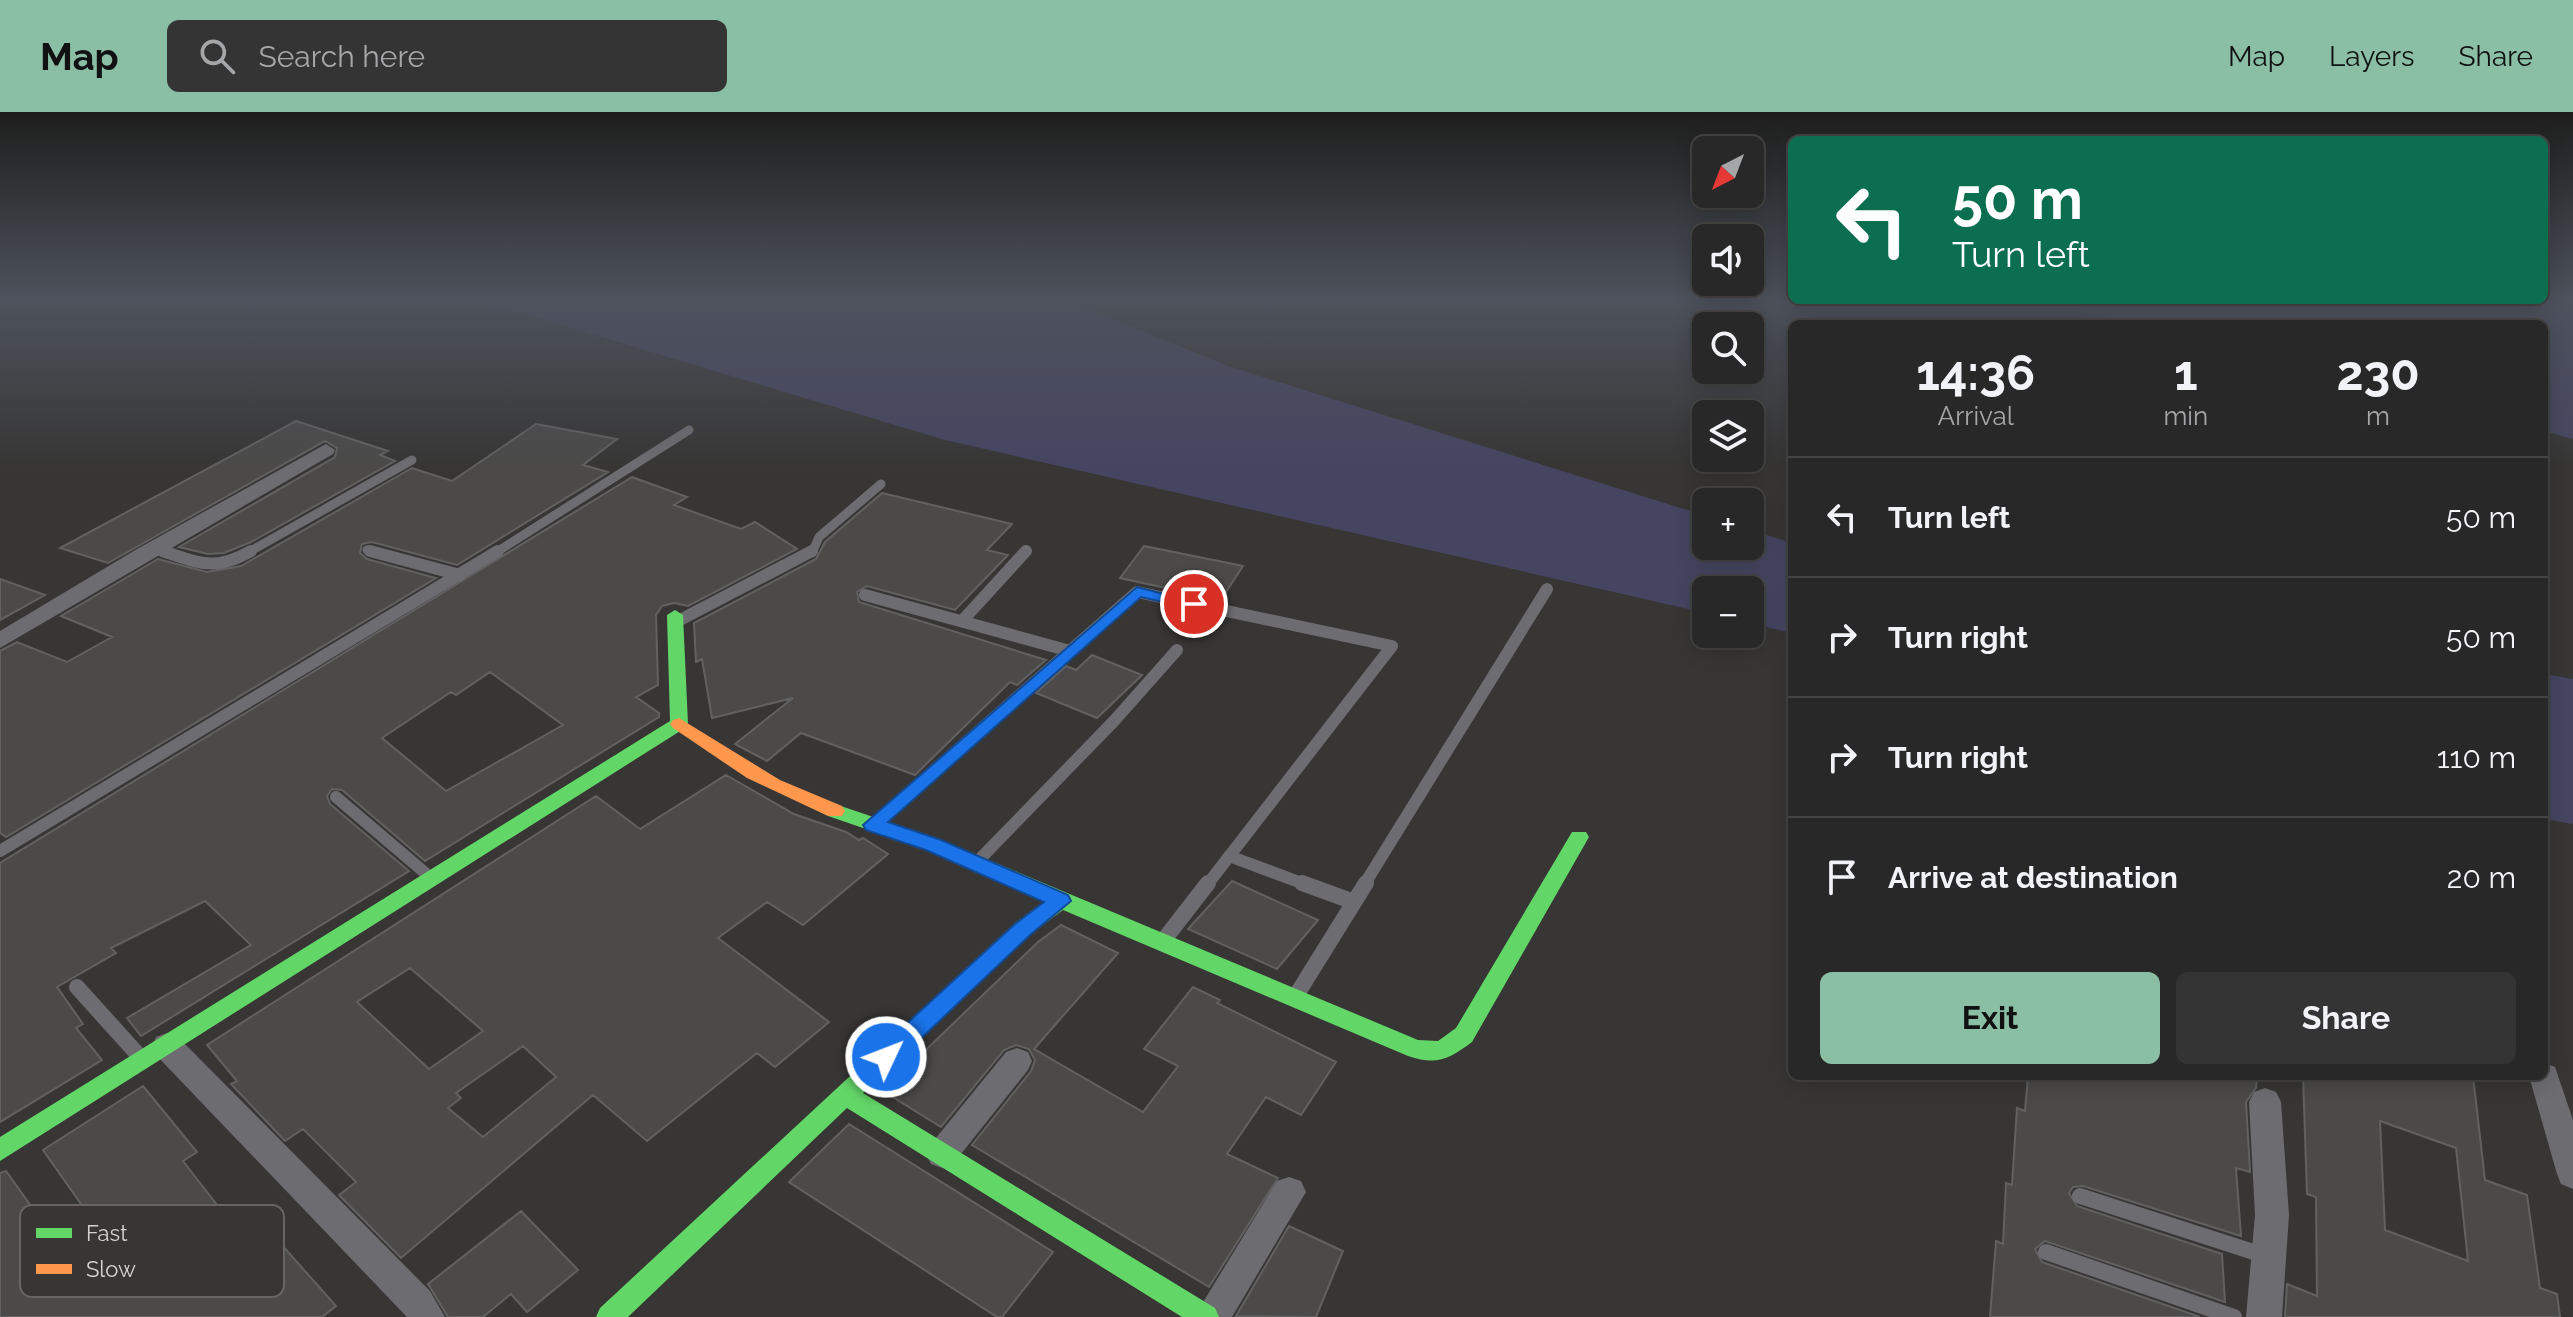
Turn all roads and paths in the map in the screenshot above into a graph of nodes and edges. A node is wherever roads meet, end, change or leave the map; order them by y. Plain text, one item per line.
1 (689, 430) dead end
2 (326, 450) dead end
3 (412, 460) dead end
4 (881, 484) dead end
5 (153, 548) junction
6 (367, 550) dead end
7 (1026, 551) dead end
8 (460, 575) junction
9 (1547, 589) dead end
10 (865, 595) dead end
11 (676, 619) joint
12 (962, 621) junction
13 (0, 641) edge
14 (1177, 650) dead end
15 (1070, 651) junction
16 (679, 724) junction
17 (336, 797) dead end
18 (873, 825) junction
19 (1579, 837) dead end
20 (0, 851) edge
21 (1229, 856) junction
22 (974, 865) junction
23 (433, 879) junction
24 (1061, 901) junction
25 (1354, 902) junction
26 (1161, 943) junction
27 (77, 987) dead end
28 (1294, 999) junction
29 (155, 1053) junction
30 (1017, 1061) dead end
31 (2545, 1080) edge
32 (846, 1095) junction
33 (2265, 1102) dead end
34 (0, 1150) edge
35 (942, 1154) junction
36 (2573, 1174) edge
37 (1289, 1192) dead end
38 (2080, 1196) dead end
39 (2046, 1252) dead end
40 (2269, 1257) junction
41 (625, 1301) junction
42 (427, 1317) edge
43 (609, 1317) edge
44 (639, 1317) edge
45 (1206, 1317) edge
46 (1212, 1317) edge
47 (2234, 1317) edge
48 (2264, 1317) edge

1 - 8 lane
2 - 5 street
3 - 5 lane
4 - 11 lane
5 - 13 street
6 - 8 lane
7 - 12 lane
8 - 20 lane
9 - 25 lane
10 - 12 lane
11 - 16 street
12 - 15 lane
14 - 22 lane
15 - 18 lane
15 - 21 lane
16 - 18 street
16 - 23 street
17 - 23 lane
18 - 22 street
19 - 28 street
21 - 25 lane
21 - 26 lane
22 - 24 street
23 - 29 street
24 - 26 street
24 - 32 street
25 - 28 lane
26 - 28 street
27 - 29 lane
29 - 34 street
29 - 42 street
30 - 35 street
31 - 36 street
32 - 35 street
32 - 41 street
33 - 40 street
35 - 45 street
37 - 46 street
38 - 40 lane
39 - 47 lane
40 - 48 street
41 - 43 street
41 - 44 lane

